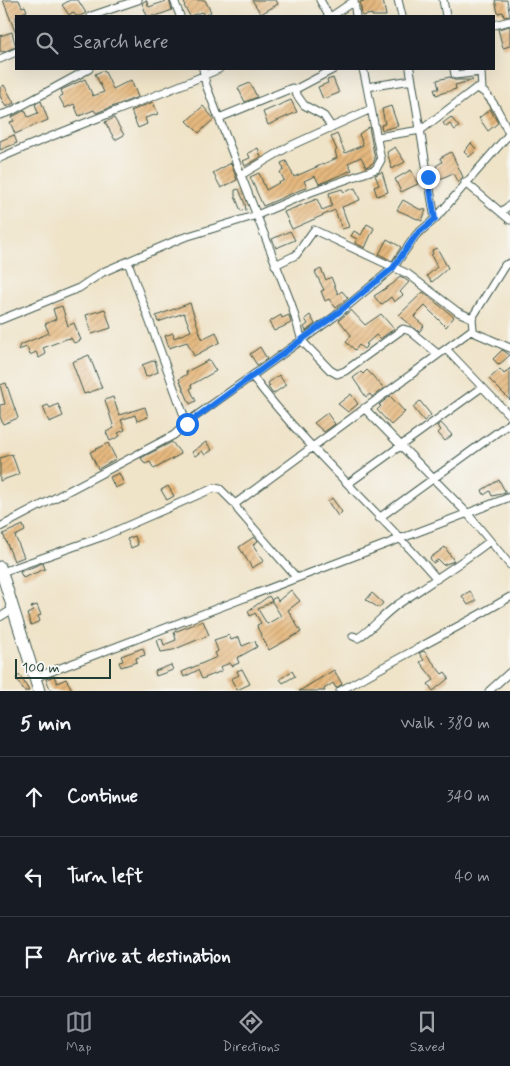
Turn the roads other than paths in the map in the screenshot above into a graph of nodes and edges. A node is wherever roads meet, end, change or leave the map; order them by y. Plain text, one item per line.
1 (138, 0) edge
2 (174, 0) edge
3 (320, 0) edge
4 (355, 0) edge
5 (398, 0) edge
6 (443, 0) edge
7 (94, 15) edge
8 (180, 15) edge
9 (330, 15) edge
10 (332, 15) edge
11 (356, 15) edge
12 (402, 15) edge
13 (446, 15) edge
14 (510, 21) edge
15 (495, 25) edge
16 (15, 52) edge
17 (0, 59) edge
18 (87, 70) edge
19 (332, 70) edge
20 (364, 70) edge
21 (410, 70) edge
22 (454, 70) edge
23 (204, 72) edge
24 (412, 80) junction
25 (367, 88) junction
26 (294, 90) junction
27 (482, 90) junction
28 (371, 109) junction
29 (0, 115) edge
30 (219, 118) junction
31 (332, 128) junction
32 (421, 130) junction
33 (510, 134) edge
34 (377, 137) junction
35 (0, 158) edge
36 (241, 175) junction
37 (465, 182) junction
38 (510, 205) edge
39 (501, 212) junction
40 (257, 215) junction
41 (435, 219) junction
42 (510, 220) edge
43 (128, 262) junction
44 (510, 263) edge
45 (275, 265) junction
46 (393, 268) junction
47 (472, 318) junction
48 (0, 320) edge
49 (470, 330) junction
50 (302, 341) junction
51 (446, 348) junction
52 (510, 348) edge
53 (438, 354) junction
54 (252, 376) junction
55 (482, 386) junction
56 (364, 408) junction
57 (510, 416) edge
58 (510, 423) edge
59 (187, 424) junction
60 (400, 445) junction
61 (312, 446) junction
62 (433, 479) junction
63 (349, 483) junction
64 (510, 497) edge
65 (235, 504) junction
66 (468, 513) junction
67 (379, 518) junction
68 (0, 527) edge
69 (402, 538) junction
70 (490, 541) junction
71 (510, 565) edge
72 (1, 569) edge
73 (296, 577) junction
74 (437, 579) junction
75 (510, 597) edge
76 (13, 609) junction
77 (0, 617) edge
78 (353, 636) dead end
79 (510, 672) edge
80 (503, 677) junction
81 (34, 678) junction
82 (510, 684) edge
83 (38, 691) edge
84 (340, 691) edge
85 (489, 691) edge

1 - 7 street
2 - 8 street
3 - 9 street
4 - 10 street
4 - 11 street
5 - 12 street
6 - 13 street
14 - 15 street
16 - 17 street
18 - 29 street
19 - 26 street
20 - 25 street
21 - 24 street
22 - 27 street
23 - 30 street
23 - 35 street
24 - 25 street
24 - 32 street
25 - 28 street
26 - 30 street
26 - 31 street
27 - 32 street
27 - 33 street
28 - 31 street
28 - 34 street
30 - 36 street
31 - 36 street
32 - 34 street
32 - 41 street
33 - 37 street
34 - 40 street
36 - 40 street
37 - 39 street
37 - 41 street
38 - 39 street
39 - 42 street
40 - 43 street
40 - 45 street
41 - 46 street
43 - 48 street
43 - 59 street
44 - 47 street
45 - 46 street
45 - 50 street
46 - 47 street
46 - 50 street
47 - 49 street
49 - 51 street
49 - 52 street
50 - 53 street
50 - 54 street
51 - 53 street
51 - 55 street
53 - 56 street
54 - 59 street
54 - 61 street
55 - 57 street
55 - 60 street
56 - 60 street
56 - 61 street
58 - 62 street
59 - 68 street
60 - 62 street
60 - 63 street
61 - 63 street
61 - 65 street
62 - 66 street
62 - 67 street
63 - 67 street
64 - 66 street
65 - 72 street
65 - 73 street
66 - 69 street
66 - 70 street
67 - 69 street
69 - 73 street
69 - 74 street
70 - 71 street
70 - 74 street
72 - 76 main road
73 - 81 street
74 - 78 street
75 - 84 street
76 - 77 street
76 - 81 main road
79 - 80 street
80 - 82 street
80 - 85 street
81 - 83 main road

